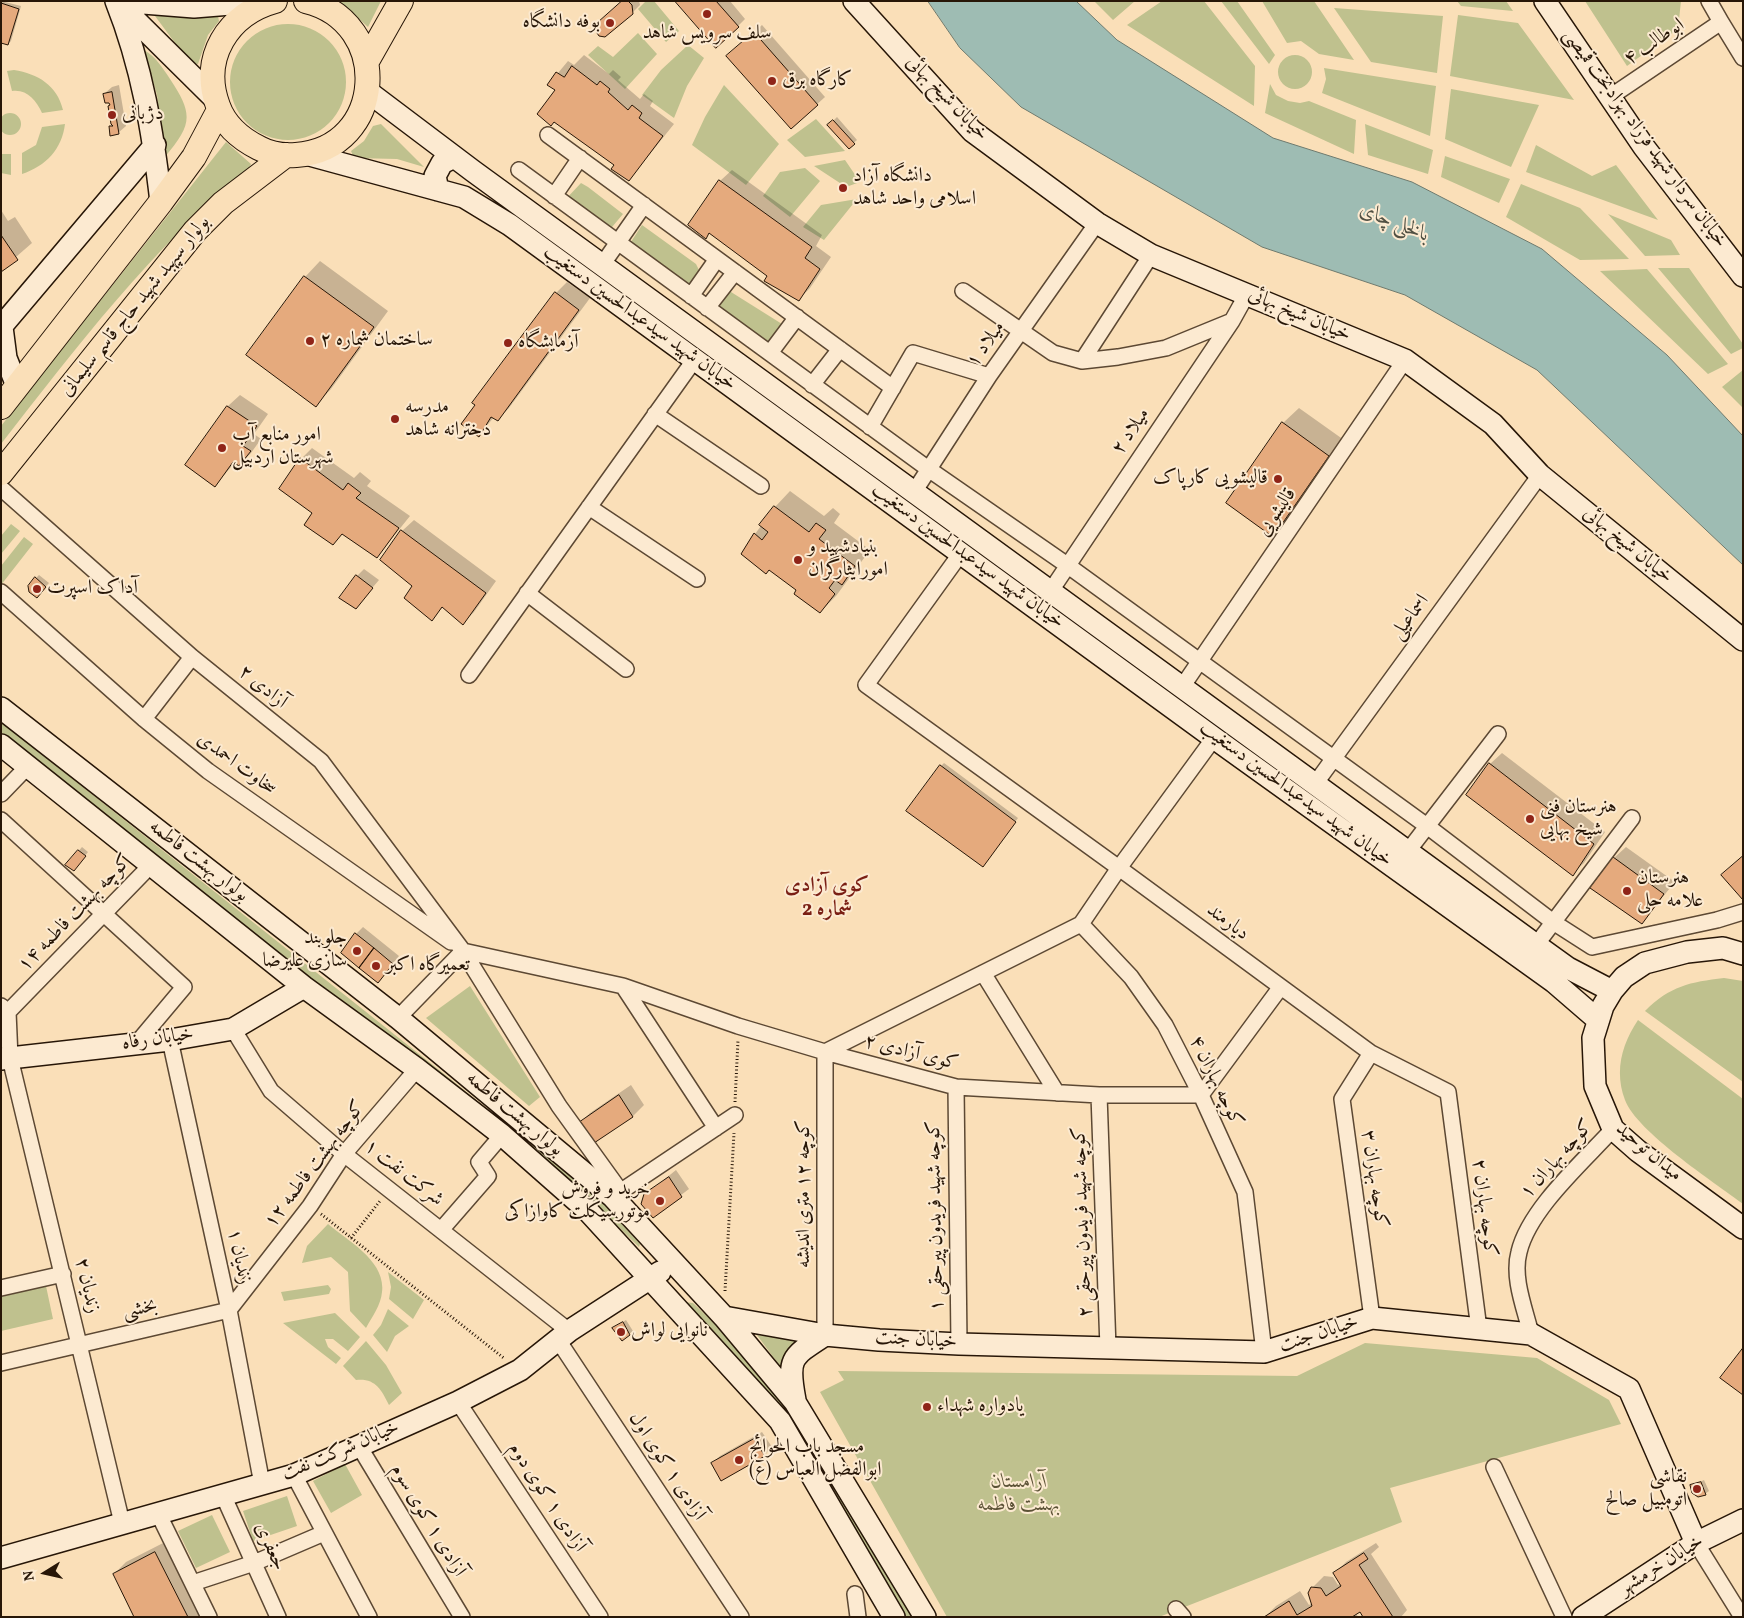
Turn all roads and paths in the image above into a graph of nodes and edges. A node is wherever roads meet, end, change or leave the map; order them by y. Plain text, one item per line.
1 (117, 1) edge
2 (268, 1) edge
3 (275, 1) edge
4 (306, 1) edge
5 (401, 1) edge
6 (854, 1) edge
7 (1546, 1) edge
8 (1709, 1) edge
9 (1721, 22) junction
10 (1743, 58) edge
11 (367, 61) junction
12 (367, 91) junction
13 (1610, 96) junction
14 (217, 104) junction
15 (548, 134) dead end
16 (155, 145) junction
17 (296, 155) junction
18 (454, 157) junction
19 (580, 158) junction
20 (519, 170) dead end
21 (438, 190) junction
22 (554, 196) junction
23 (161, 202) junction
24 (644, 205) junction
25 (1097, 223) junction
26 (618, 243) junction
27 (1151, 255) junction
28 (717, 259) junction
29 (602, 265) junction
30 (735, 272) junction
31 (1743, 276) edge
32 (963, 291) dead end
33 (1247, 294) junction
34 (691, 296) junction
35 (707, 308) junction
36 (797, 317) junction
37 (1232, 321) junction
38 (2, 327) edge
39 (1022, 330) junction
40 (840, 349) junction
41 (770, 354) junction
42 (694, 359) junction
43 (1405, 360) junction
44 (1082, 361) junction
45 (989, 376) junction
46 (812, 384) junction
47 (17, 386) junction
48 (892, 388) junction
49 (1, 407) edge
50 (655, 414) junction
51 (870, 427) junction
52 (927, 468) junction
53 (1, 474) edge
54 (1540, 475) junction
55 (761, 486) dead end
56 (1, 488) edge
57 (914, 492) junction
58 (589, 507) junction
59 (961, 553) junction
60 (1067, 565) junction
61 (697, 579) dead end
62 (1, 592) edge
63 (1050, 592) junction
64 (527, 593) junction
65 (1743, 640) edge
66 (192, 657) junction
67 (1200, 663) junction
68 (626, 669) dead end
69 (469, 675) dead end
70 (1182, 687) junction
71 (1, 708) edge
72 (144, 718) junction
73 (1498, 734) dead end
74 (1214, 738) junction
75 (1, 745) edge
76 (1334, 758) junction
77 (28, 766) junction
78 (1315, 784) junction
79 (1, 794) edge
80 (1632, 818) dead end
81 (1, 820) edge
82 (1427, 826) junction
83 (1408, 851) junction
84 (151, 864) junction
85 (1119, 868) junction
86 (1743, 912) edge
87 (104, 914) junction
88 (1554, 922) junction
89 (1081, 924) junction
90 (1743, 938) edge
91 (1536, 944) junction
92 (463, 951) junction
93 (1733, 951) edge
94 (983, 973) junction
95 (623, 986) junction
96 (304, 987) junction
97 (1280, 988) junction
98 (1612, 991) junction
99 (5, 1009) edge
100 (398, 1018) junction
101 (1598, 1020) junction
102 (738, 1026) junction
103 (233, 1029) junction
104 (170, 1040) junction
105 (137, 1043) junction
106 (825, 1052) junction
107 (1371, 1053) junction
108 (6, 1058) edge
109 (417, 1068) junction
110 (956, 1087) junction
111 (1448, 1092) joint
112 (1056, 1093) junction
113 (1099, 1095) junction
114 (1202, 1095) junction
115 (735, 1115) junction
116 (716, 1128) junction
117 (1613, 1129) junction
118 (502, 1135) junction
119 (344, 1154) junction
120 (390, 1189) junction
121 (617, 1194) junction
122 (310, 1206) junction
123 (1743, 1228) edge
124 (441, 1230) junction
125 (351, 1238) junction
126 (673, 1262) junction
127 (63, 1274) junction
128 (650, 1280) junction
129 (1, 1288) edge
130 (229, 1310) junction
131 (724, 1317) junction
132 (1372, 1318) junction
133 (1479, 1328) junction
134 (1531, 1334) junction
135 (825, 1335) junction
136 (563, 1336) junction
137 (78, 1344) junction
138 (959, 1344) junction
139 (1108, 1348) junction
140 (1264, 1352) junction
141 (1, 1363) edge
142 (520, 1370) junction
143 (458, 1402) junction
144 (795, 1402) junction
145 (359, 1446) junction
146 (832, 1462) junction
147 (1494, 1467) dead end
148 (812, 1474) junction
149 (294, 1475) junction
150 (262, 1484) junction
151 (223, 1495) junction
152 (158, 1513) junction
153 (1743, 1520) edge
154 (122, 1524) junction
155 (324, 1532) junction
156 (1696, 1543) junction
157 (1, 1558) edge
158 (254, 1563) junction
159 (193, 1583) junction
160 (855, 1594) dead end
161 (209, 1617) edge
162 (278, 1617) edge
163 (369, 1617) edge
164 (462, 1617) edge
165 (600, 1617) edge
166 (741, 1617) edge
167 (858, 1617) edge
168 (894, 1617) edge
169 (925, 1617) edge
170 (1564, 1617) edge
171 (1583, 1617) edge
172 (1742, 1617) edge

1 - 2 main road
1 - 14 main road
1 - 16 main road
3 - 14 main road
4 - 11 main road
5 - 11 main road
6 - 25 main road, خیابان شیخ بهائی
7 - 13 main road, خیابان سردار شهید فرزاد بهزاد‌بخت قمیصی
8 - 9 street
9 - 10 street
9 - 13 street, ابوطالب ۴
11 - 12 main road, بولوار سپهبد شهید حاج قاسم سلیمانی
12 - 17 main road, بولوار سپهبد شهید حاج قاسم سلیمانی
12 - 18 main road, خیابان شهید سیدعبدالحسین دستغیب
13 - 31 main road, خیابان سردار شهید فرزاد بهزاد‌بخت قمیصی
14 - 17 main road
14 - 23 main road
15 - 19 street
16 - 23 main road
16 - 38 main road
17 - 21 main road, خیابان شهید سیدعبدالحسین دستغیب
17 - 53 main road, بولوار سپهبد شهید حاج قاسم سلیمانی
18 - 21 main road
18 - 29 main road, خیابان شهید سیدعبدالحسین دستغیب
19 - 22 street
19 - 24 street
20 - 22 street
21 - 42 main road, خیابان شهید سیدعبدالحسین دستغیب
22 - 26 street
23 - 47 main road
24 - 26 street
24 - 28 street
25 - 27 main road, خیابان شیخ بهائی
25 - 39 street, میلاد ۱
26 - 29 street
26 - 34 street
27 - 33 main road, خیابان شیخ بهائی
27 - 44 street
28 - 30 street
28 - 34 street
29 - 57 main road, خیابان شهید سیدعبدالحسین دستغیب
30 - 35 street
30 - 36 street
32 - 39 street
33 - 37 street, میلاد ۲
33 - 43 main road, خیابان شیخ بهائی
34 - 35 street
35 - 41 street
36 - 40 street
36 - 41 street
37 - 44 street
37 - 60 street, میلاد ۲
38 - 47 main road
39 - 44 street
39 - 45 street, میلاد ۱
40 - 46 street
40 - 48 street
41 - 46 street
42 - 50 street
42 - 59 main road, خیابان شهید سیدعبدالحسین دستغیب
43 - 54 main road, خیابان شیخ بهائی
43 - 67 street, قالیشویی
45 - 48 street
45 - 52 street, میلاد ۱
46 - 51 street
47 - 49 main road
48 - 51 street
50 - 55 street
50 - 58 street
51 - 52 street
52 - 57 street, میلاد ۱
52 - 60 street
54 - 65 main road, خیابان شیخ بهائی
54 - 76 street, اسماعیلی
56 - 66 street, آزادی ۲
57 - 63 main road, خیابان شهید سیدعبدالحسین دستغیب
58 - 61 street
58 - 64 street
59 - 74 main road, خیابان شهید سیدعبدالحسین دستغیب
59 - 85 street, دیارمند
60 - 63 street, میلاد ۲
60 - 67 street
62 - 72 street, سخاوت احمدی
63 - 70 main road, خیابان شهید سیدعبدالحسین دستغیب
64 - 68 street
64 - 69 street
66 - 72 street
66 - 92 street, آزادی ۲
67 - 70 street, قالیشویی
67 - 76 street
70 - 78 main road, خیابان شهید سیدعبدالحسین دستغیب
71 - 100 main road, بولوار بهشت فاطمه
72 - 92 street, سخاوت احمدی
73 - 82 street
74 - 85 street
74 - 101 main road, خیابان شهید سیدعبدالحسین دستغیب
75 - 77 main road, بولوار بهشت فاطمه
76 - 78 street, اسماعیلی
76 - 82 street
77 - 79 street
77 - 84 main road, بولوار بهشت فاطمه
78 - 83 main road, خیابان شهید سیدعبدالحسین دستغیب
80 - 88 street
81 - 87 street
82 - 83 street
82 - 88 street
83 - 91 main road, خیابان شهید سیدعبدالحسین دستغیب
84 - 87 street, کوچه بهشت فاطمه ۱۴
84 - 96 main road, بولوار بهشت فاطمه
85 - 89 street
85 - 97 street, دیارمند
86 - 88 street
87 - 99 street, کوچه بهشت فاطمه ۱۴
87 - 105 street
88 - 91 street
89 - 94 street
89 - 114 street, کوچه بهاران ۴
90 - 93 main road
91 - 98 main road, خیابان شهید سیدعبدالحسین دستغیب
92 - 95 street, کوی آزادی ۲
92 - 100 street
92 - 121 street, آزادی ۲
93 - 98 main road, میدان توحید
94 - 106 street
94 - 112 street
95 - 102 street, کوی آزادی ۲
95 - 116 street
96 - 103 main road, خیابان رفاه
96 - 109 main road, بولوار بهشت فاطمه
97 - 107 street, دیارمند
97 - 114 street
98 - 101 main road, میدان توحید
99 - 108 street, زندیان ۲
100 - 121 main road, بولوار بهشت فاطمه
101 - 117 main road, میدان توحید
102 - 106 street, کوی آزادی ۲
102 - 115 path
103 - 104 main road, خیابان رفاه
103 - 119 street, شرکت نفت ۱
104 - 105 main road, خیابان رفاه
104 - 130 street, زندیان ۱
105 - 108 main road, خیابان رفاه
106 - 110 street, کوی آزادی ۲
106 - 135 street, کوچه ۱۲ متری اندیشه
107 - 111 street, دیارمند
107 - 132 street, کوچه بهاران ۳
108 - 127 street, زندیان ۲
109 - 118 main road, بولوار بهشت فاطمه
109 - 119 street, کوچه بهشت فاطمه ۱۲
110 - 112 street, کوی آزادی ۲
110 - 138 street, کوچه شهید فریدون پیرحقی ۱
111 - 133 street, کوچه بهاران ۲
112 - 113 street, کوی آزادی ۲
113 - 114 street, کوی آزادی ۲
113 - 139 street, کوچه شهید فریدون پیرحقی ۲
114 - 140 street, کوچه بهاران ۴
115 - 116 street
115 - 131 path
116 - 121 street
117 - 123 main road, میدان توحید
117 - 134 street, کوچه بهاران ۱
118 - 124 street
118 - 128 main road, بولوار بهشت فاطمه
119 - 120 street, شرکت نفت ۱
119 - 122 street, کوچه بهشت فاطمه ۱۲
120 - 124 street, شرکت نفت ۱
120 - 125 path
121 - 126 main road, بولوار بهشت فاطمه
122 - 125 path
122 - 130 street, کوچه بهشت فاطمه ۱۲
124 - 136 street, شرکت نفت ۱
125 - 142 path
126 - 128 main road, خیابان شرکت نفت
126 - 131 main road, بولوار بهشت فاطمه
127 - 129 street
127 - 137 street, زندیان ۲
128 - 136 main road, خیابان شرکت نفت
128 - 148 main road, بولوار بهشت فاطمه
130 - 137 street, بخشی
130 - 150 street, زندیان ۱
131 - 135 main road, خیابان جنت
131 - 144 main road, بولوار بهشت فاطمه
132 - 133 main road, خیابان جنت
132 - 140 main road, خیابان جنت
133 - 134 main road, خیابان جنت
134 - 156 main road, خیابان جنت
135 - 138 main road, خیابان جنت
135 - 144 main road
136 - 142 main road, خیابان شرکت نفت
136 - 166 street, آزادی ۱ کوی اول
137 - 141 street, بخشی
137 - 154 street, زندیان ۲
138 - 139 main road, خیابان جنت
139 - 140 main road, خیابان جنت
142 - 143 main road, خیابان شرکت نفت
143 - 145 main road, خیابان شرکت نفت
143 - 165 street, آزادی ۱ کوی دوم
144 - 146 main road, بولوار بهشت فاطمه
145 - 149 main road, خیابان شرکت نفت
145 - 164 street, آزادی ۱ کوی سوم
146 - 148 main road
146 - 169 main road, بولوار بهشت فاطمه
147 - 170 street
148 - 168 main road, بولوار بهشت فاطمه
149 - 150 main road, خیابان شرکت نفت
149 - 155 street
150 - 151 main road, خیابان شرکت نفت
151 - 152 main road, خیابان شرکت نفت
151 - 158 street, جعفری
152 - 154 main road, خیابان شرکت نفت
152 - 159 street
153 - 156 main road, خیابان خرمشهر
154 - 157 main road, خیابان شرکت نفت
155 - 158 street
155 - 163 street
156 - 171 main road, خیابان خرمشهر
156 - 172 street
158 - 159 street
158 - 162 street, جعفری
159 - 161 street
160 - 167 street

